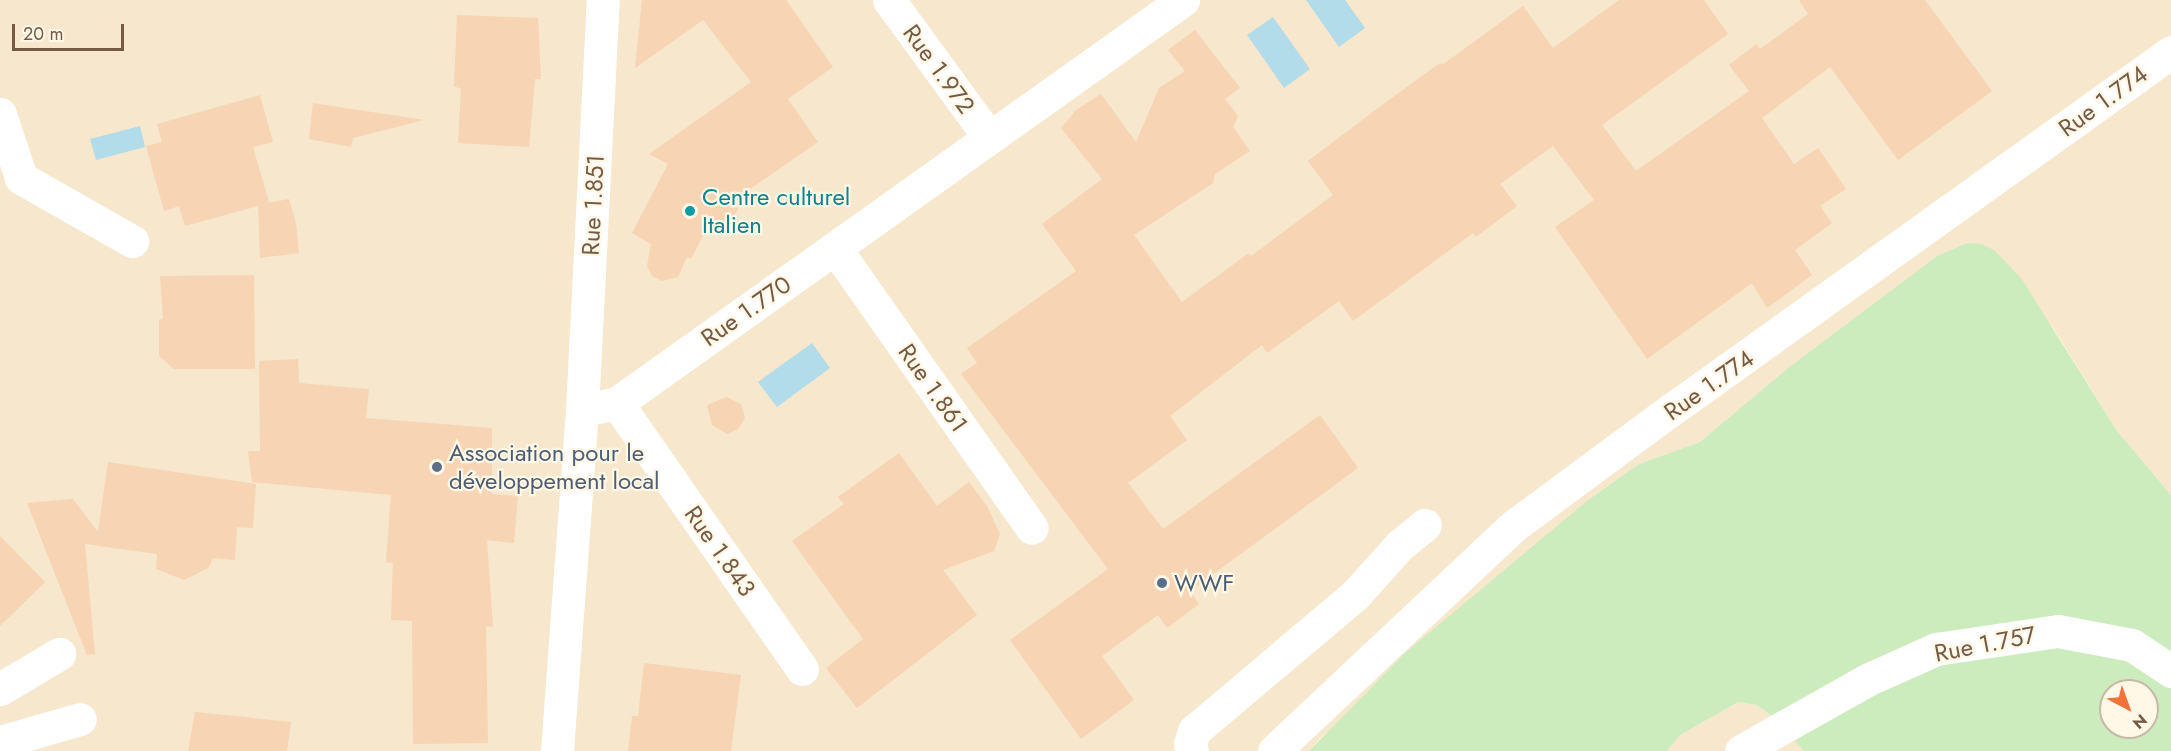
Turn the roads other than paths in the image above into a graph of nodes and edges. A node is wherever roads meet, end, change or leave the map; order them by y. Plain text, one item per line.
1 (603, 0) edge
2 (889, 0) edge
3 (1183, 0) edge
4 (2171, 52) edge
5 (0, 114) edge
6 (989, 137) junction
7 (132, 241) dead end
8 (835, 248) junction
9 (617, 402) junction
10 (582, 410) junction
11 (1425, 525) dead end
12 (1032, 528) dead end
13 (59, 654) dead end
14 (802, 669) dead end
15 (2171, 671) edge
16 (0, 689) edge
17 (80, 719) dead end
18 (0, 742) edge
19 (557, 751) edge
20 (1192, 751) edge
21 (1274, 751) edge
22 (1741, 751) edge

1 - 10 street, Rue 1.851
2 - 6 street, Rue 1.972
3 - 6 street, Rue 1.770
4 - 21 street, Rue 1.774
5 - 7 street
6 - 8 street, Rue 1.770
8 - 9 street, Rue 1.770
8 - 12 street, Rue 1.861
9 - 10 street, Rue 1.770
9 - 14 street, Rue 1.843
10 - 19 street
11 - 20 street
13 - 16 street
15 - 22 street, Rue 1.757
17 - 18 street

